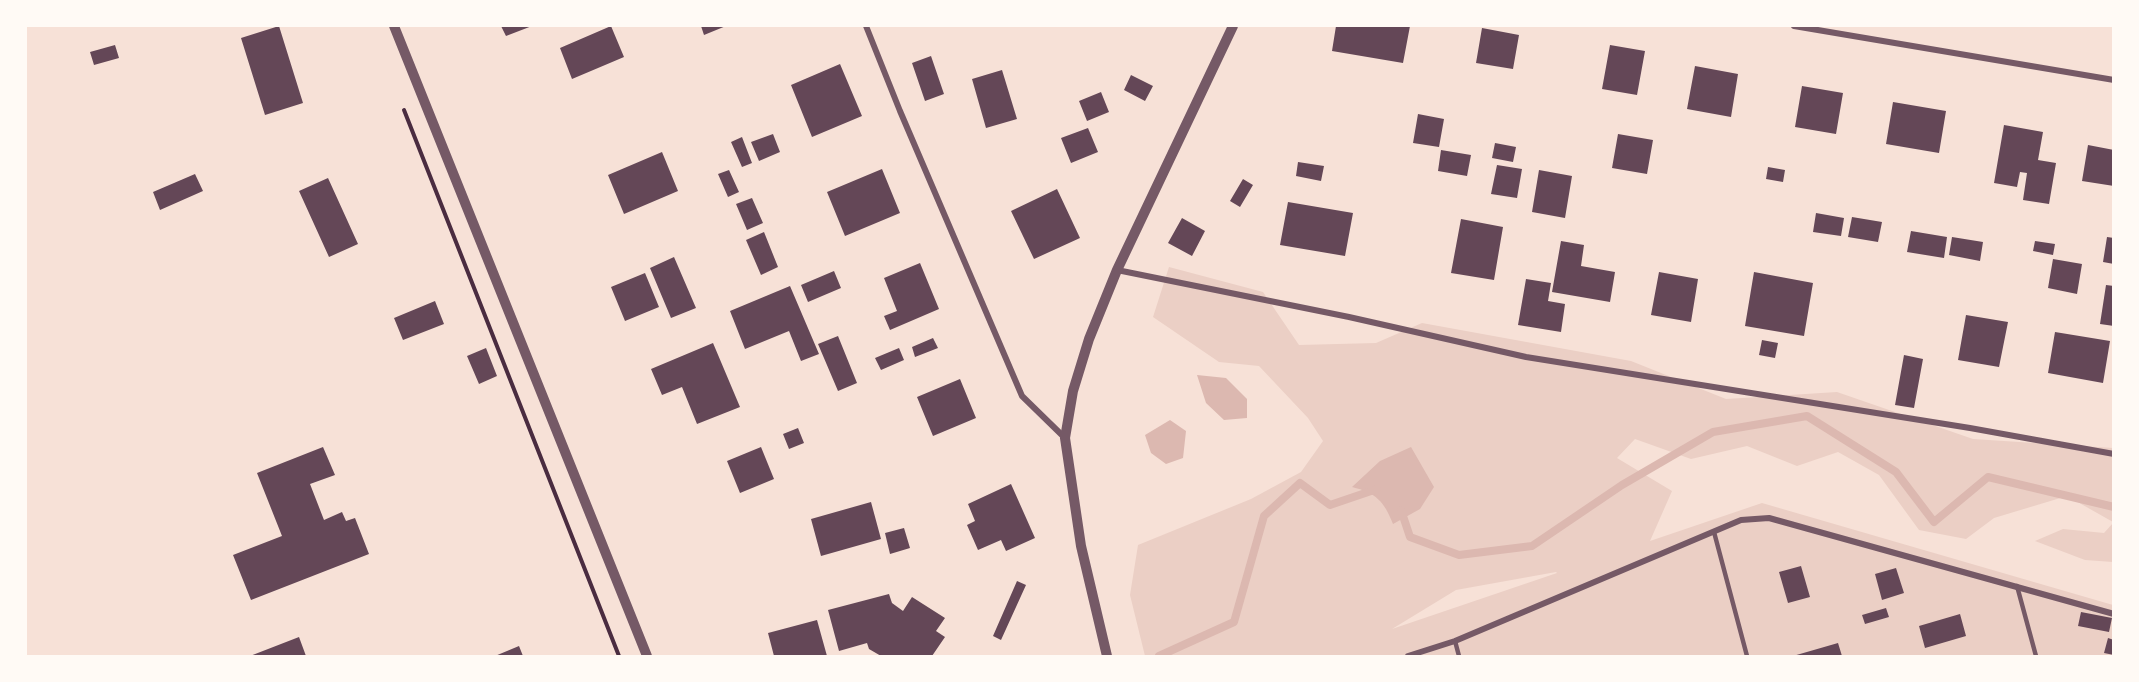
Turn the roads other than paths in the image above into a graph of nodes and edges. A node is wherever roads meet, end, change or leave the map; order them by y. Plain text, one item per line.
1 (394, 26) edge
2 (866, 26) edge
3 (1233, 26) edge
4 (1794, 26) edge
5 (2114, 80) edge
6 (1117, 270) junction
7 (1065, 438) junction
8 (2114, 454) edge
9 (1714, 532) junction
10 (2017, 586) junction
11 (2114, 614) edge
12 (1455, 641) junction
13 (647, 657) edge
14 (1107, 657) edge
15 (1408, 657) edge
16 (1459, 657) edge
17 (1747, 657) edge
18 (2036, 657) edge

1 - 13 street
2 - 7 street
3 - 6 street
4 - 5 street
6 - 7 street
6 - 8 street
7 - 14 street
9 - 10 street
9 - 12 street
9 - 17 lane
10 - 11 street
10 - 18 lane
12 - 15 street
12 - 16 lane

